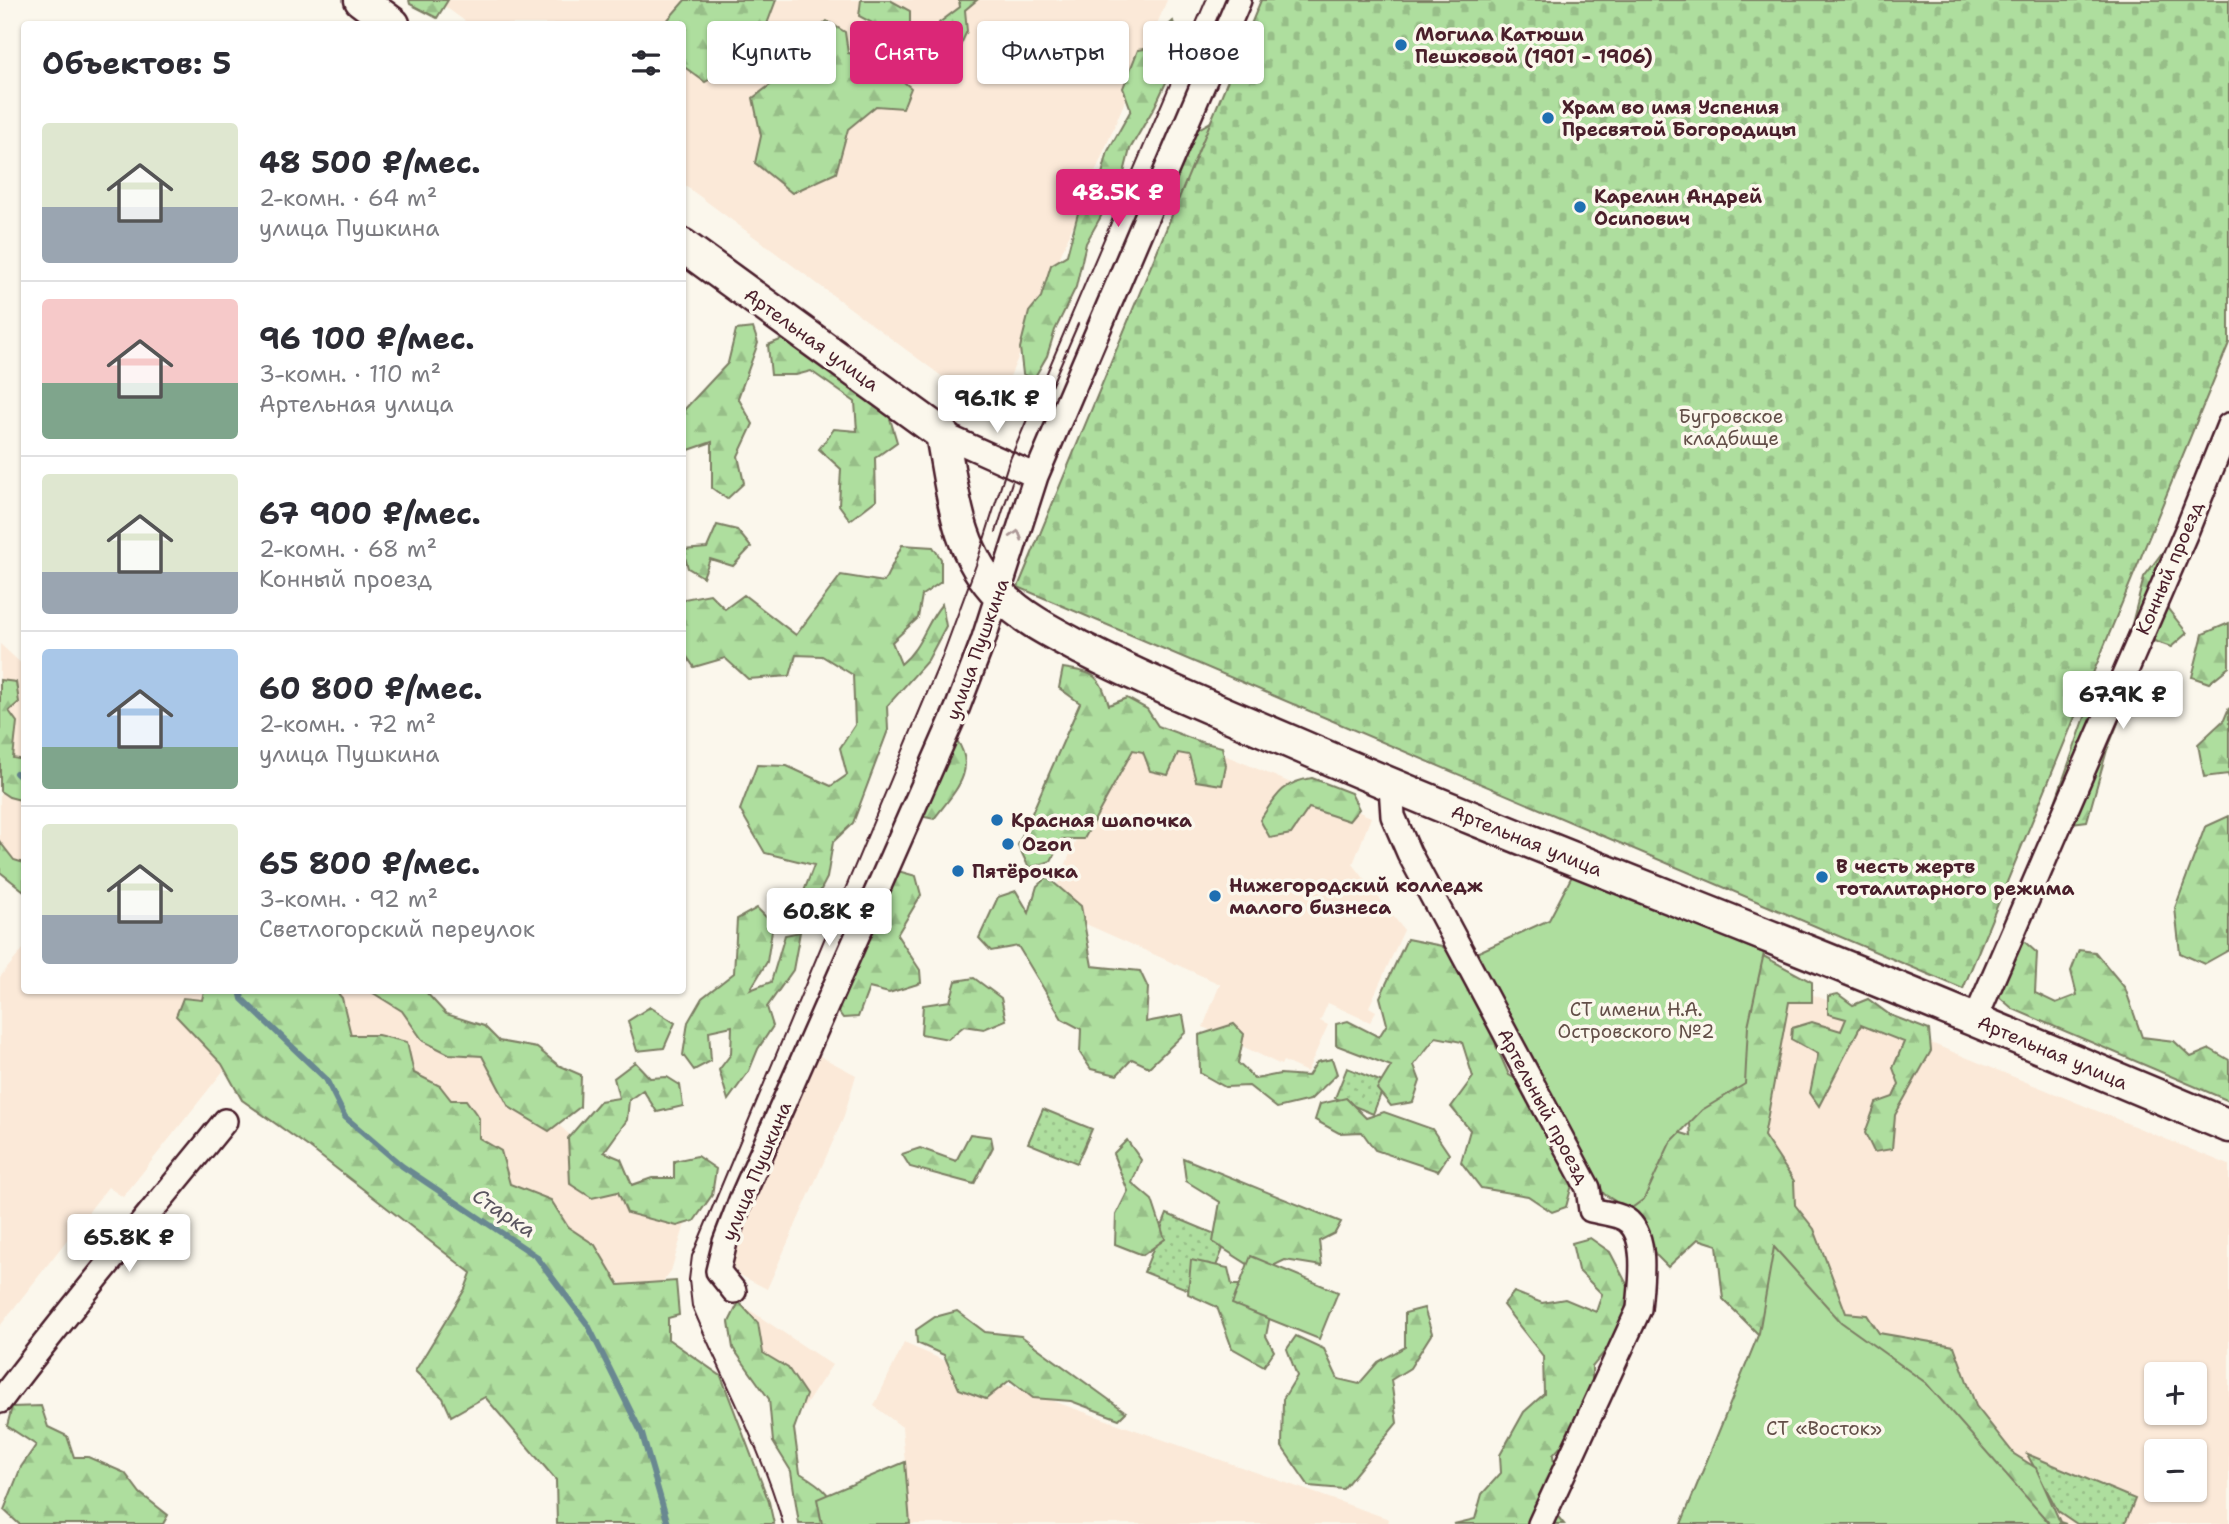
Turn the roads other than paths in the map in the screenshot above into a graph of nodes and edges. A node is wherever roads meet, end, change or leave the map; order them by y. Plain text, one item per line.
1 (360, 0) edge
2 (1239, 0) edge
3 (389, 21) edge
4 (686, 249) edge
5 (2229, 425) edge
6 (942, 434) junction
7 (974, 449) junction
8 (1036, 475) junction
9 (951, 483) junction
10 (999, 595) junction
11 (1391, 786) junction
12 (1975, 1020) junction
13 (225, 1121) dead end
14 (2229, 1126) edge
15 (734, 1292) dead end
16 (0, 1401) edge
17 (1540, 1524) edge

1 - 3 street
2 - 8 street, улица Пушкина
4 - 6 street, Артельная улица
5 - 12 street, Конный проезд
6 - 7 street, Артельная улица
6 - 9 street, Артельная улица
7 - 8 street, Артельная улица
7 - 9 street
10 -> 8 street, улица Пушкина
9 - 10 street, Артельная улица
10 - 11 street, Артельная улица
10 - 15 street, улица Пушкина
11 - 12 street, Артельная улица
11 - 17 street, Артельный проезд
12 - 14 street, Артельная улица
13 - 16 street

